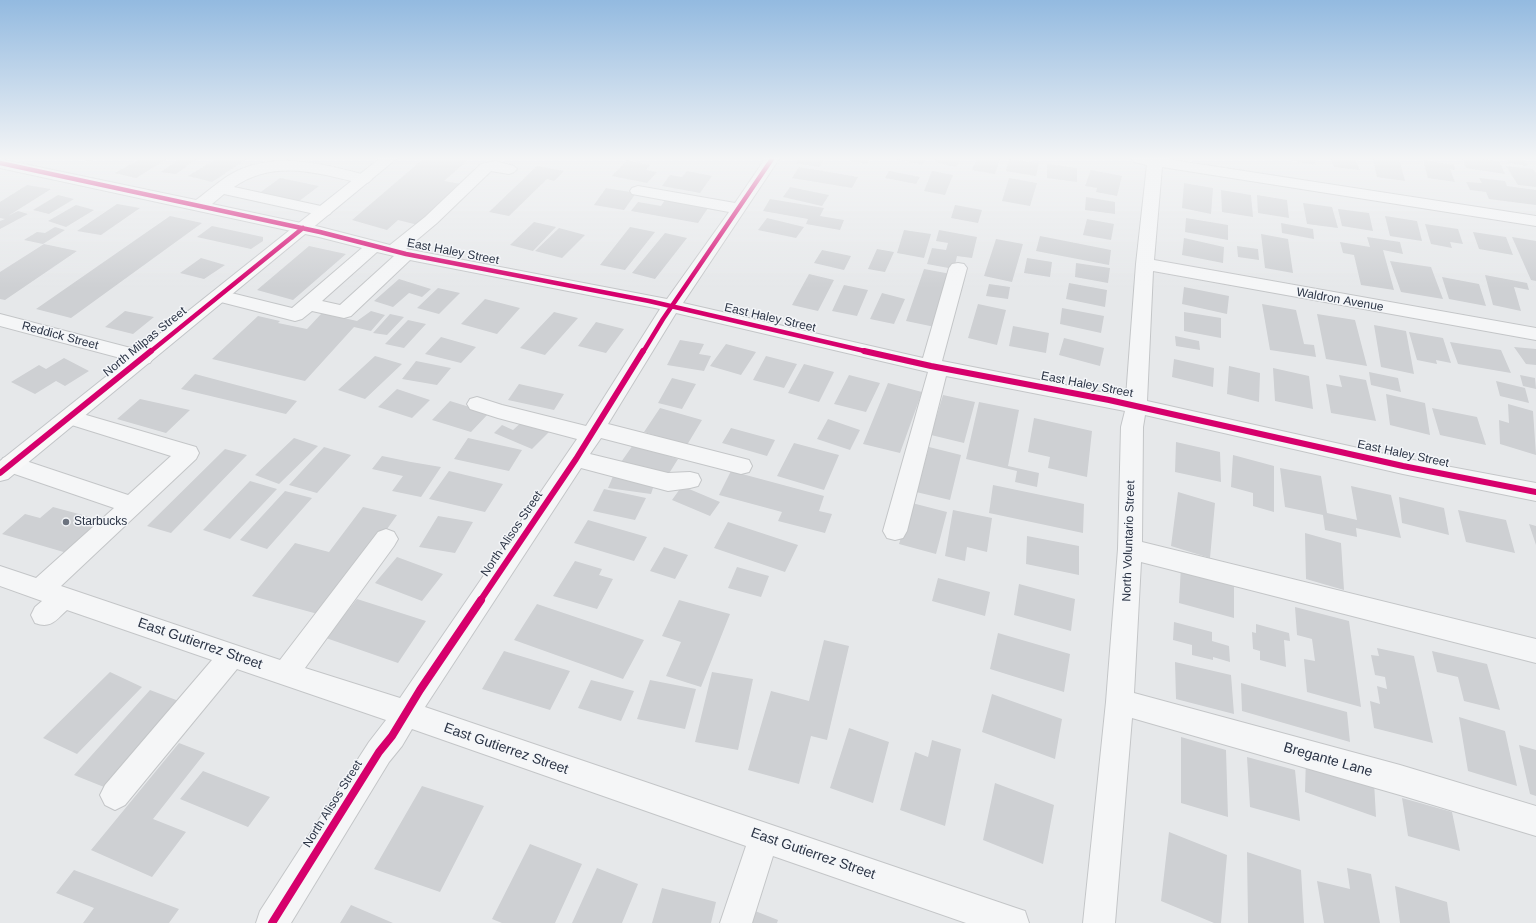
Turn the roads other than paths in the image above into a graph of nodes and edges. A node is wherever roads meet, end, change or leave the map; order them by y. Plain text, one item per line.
1 (182, 202) edge
2 (204, 202) edge
3 (283, 202) edge
4 (335, 202) edge
5 (449, 202) edge
6 (700, 202) edge
7 (744, 202) edge
8 (1151, 202) edge
9 (1420, 202) edge
10 (199, 206) junction
11 (739, 209) junction
12 (324, 211) junction
13 (1536, 220) edge
14 (303, 228) junction
15 (374, 246) junction
16 (400, 252) junction
17 (1145, 264) junction
18 (958, 268) dead end
19 (219, 296) junction
20 (308, 304) junction
21 (672, 307) junction
22 (0, 320) edge
23 (1536, 334) edge
24 (143, 358) junction
25 (935, 366) junction
26 (477, 404) dead end
27 (1136, 405) junction
28 (69, 417) junction
29 (594, 432) junction
30 (576, 459) junction
31 (741, 466) dead end
32 (5, 469) edge
33 (690, 480) dead end
34 (1536, 492) edge
35 (132, 505) junction
36 (895, 532) dead end
37 (386, 539) dead end
38 (1130, 549) junction
39 (0, 576) edge
40 (52, 593) junction
41 (44, 615) dead end
42 (1536, 651) edge
43 (232, 656) junction
44 (285, 674) junction
45 (1120, 702) junction
46 (406, 712) junction
47 (116, 795) dead end
48 (1536, 821) edge
49 (764, 837) junction
50 (272, 923) edge
51 (736, 923) edge
52 (1012, 923) edge
53 (1099, 923) edge

1 - 10 street, East Haley Street
2 - 10 street
3 - 12 street
4 - 12 main road, North Milpas Street
5 - 16 street
6 - 11 street
7 - 11 street, North Alisos Street
8 - 17 street, North Voluntario Street
9 - 13 street
10 - 14 street, East Haley Street
11 - 21 street, North Alisos Street
12 - 14 main road, North Milpas Street
14 - 15 street, East Haley Street
14 - 19 main road, North Milpas Street
15 - 16 street, East Haley Street
15 - 20 street
16 - 20 street
16 - 21 street, East Haley Street
17 - 23 street, Waldron Avenue
17 - 27 street, North Voluntario Street
18 - 25 street
19 - 20 street
19 - 24 main road, North Milpas Street
21 - 25 street, East Haley Street
21 - 29 street, North Alisos Street
22 - 24 street, Reddick Street
24 - 28 main road, North Milpas Street
25 - 27 street, East Haley Street
25 - 36 street
26 - 29 street
27 - 34 street, East Haley Street
27 - 38 street, North Voluntario Street
28 - 32 main road, North Milpas Street
28 - 35 street
29 - 30 street, North Alisos Street
29 - 31 street
30 - 33 street
30 - 46 street, North Alisos Street
32 - 35 street
35 - 40 street
37 - 44 street
38 - 42 street
38 - 45 street, North Voluntario Street
39 - 40 street, East Gutierrez Street
40 - 41 street
40 - 43 street, East Gutierrez Street
43 - 44 street, East Gutierrez Street
43 - 47 street
44 - 46 street, East Gutierrez Street
45 - 48 street, Bregante Lane
45 - 53 street, North Voluntario Street
46 - 49 street, East Gutierrez Street
46 - 50 street, North Alisos Street
49 - 51 street
49 - 52 street, East Gutierrez Street

